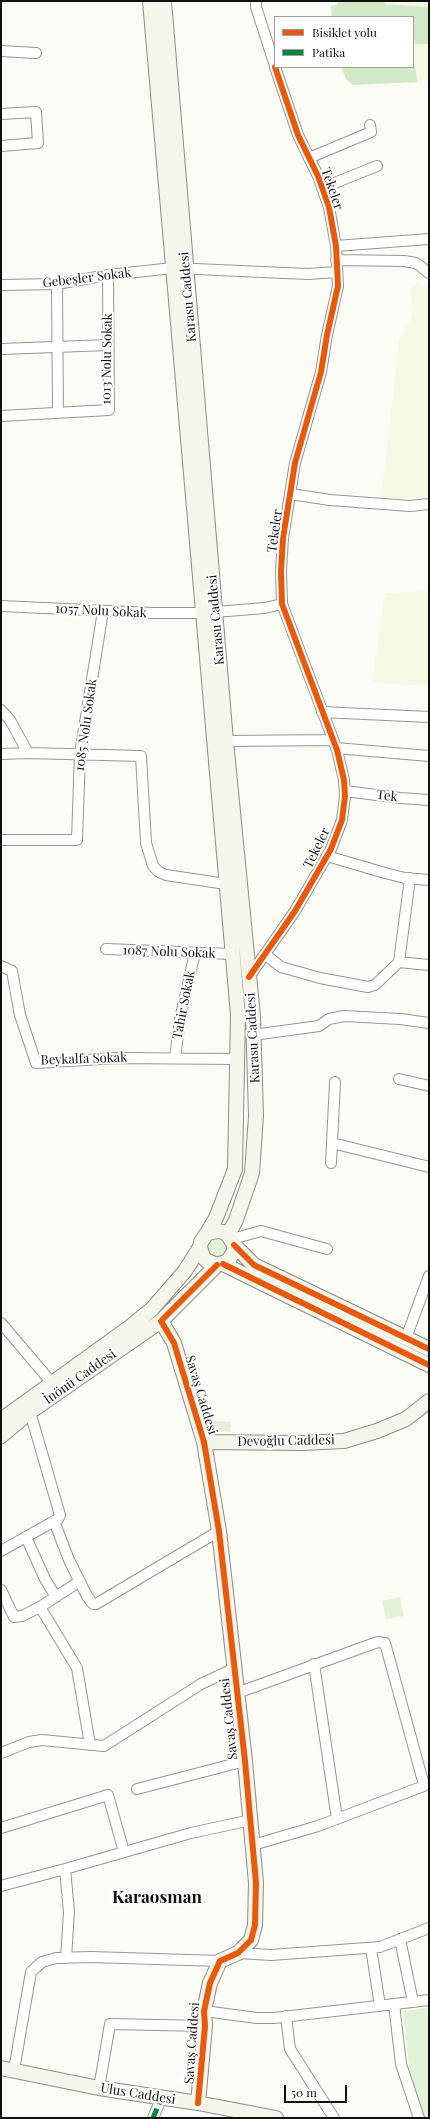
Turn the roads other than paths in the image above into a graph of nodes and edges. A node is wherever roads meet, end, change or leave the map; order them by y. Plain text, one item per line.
1 (150, 1) edge
2 (164, 1) edge
3 (256, 1) edge
4 (1, 51) edge
5 (36, 53) dead end
6 (274, 64) edge
7 (275, 68) edge
8 (1, 114) edge
9 (370, 125) dead end
10 (1, 146) edge
11 (309, 158) junction
12 (377, 166) dead end
13 (322, 188) junction
14 (429, 239) edge
15 (336, 246) junction
16 (336, 260) junction
17 (180, 268) junction
18 (337, 272) junction
19 (429, 273) edge
20 (108, 275) junction
21 (57, 284) junction
22 (1, 285) edge
23 (108, 345) junction
24 (58, 346) junction
25 (1, 348) edge
26 (58, 413) junction
27 (1, 416) edge
28 (291, 494) junction
29 (429, 504) edge
30 (282, 604) junction
31 (1, 606) edge
32 (103, 611) junction
33 (208, 612) junction
34 (1, 710) edge
35 (322, 712) junction
36 (429, 717) edge
37 (226, 741) junction
38 (335, 744) junction
39 (28, 753) junction
40 (1, 754) edge
41 (80, 754) junction
42 (429, 756) edge
43 (345, 791) junction
44 (429, 800) edge
45 (1, 840) edge
46 (327, 856) junction
47 (410, 878) junction
48 (429, 880) edge
49 (226, 884) junction
50 (106, 949) dead end
51 (195, 953) junction
52 (232, 954) junction
53 (266, 955) junction
54 (399, 962) junction
55 (1, 966) edge
56 (429, 966) edge
57 (249, 977) junction
58 (429, 1023) edge
59 (253, 1035) junction
60 (175, 1058) junction
61 (237, 1059) junction
62 (398, 1079) dead end
63 (335, 1082) dead end
64 (429, 1086) edge
65 (332, 1143) junction
66 (331, 1163) dead end
67 (429, 1167) edge
68 (208, 1233) junction
69 (232, 1240) junction
70 (200, 1247) junction
71 (327, 1249) dead end
72 (220, 1264) junction
73 (429, 1276) edge
74 (161, 1321) junction
75 (1, 1323) edge
76 (406, 1338) junction
77 (429, 1349) edge
78 (429, 1365) edge
79 (52, 1383) junction
80 (428, 1404) edge
81 (30, 1412) junction
82 (1, 1420) edge
83 (1, 1436) edge
84 (204, 1442) junction
85 (54, 1521) junction
86 (219, 1531) junction
87 (26, 1537) junction
88 (1, 1551) edge
89 (80, 1581) junction
90 (1, 1590) edge
91 (56, 1597) junction
92 (40, 1607) junction
93 (314, 1664) junction
94 (235, 1668) junction
95 (237, 1693) junction
96 (90, 1745) junction
97 (1, 1753) edge
98 (245, 1761) junction
99 (427, 1785) edge
100 (137, 1789) dead end
101 (337, 1819) junction
102 (251, 1820) junction
103 (1, 1828) edge
104 (253, 1845) junction
105 (124, 1852) junction
106 (65, 1869) junction
107 (1, 1886) edge
108 (429, 1928) edge
109 (400, 1938) junction
110 (371, 1948) junction
111 (238, 1953) junction
112 (66, 1958) junction
113 (220, 1961) junction
114 (429, 2000) edge
115 (413, 2002) junction
116 (394, 2004) junction
117 (380, 2006) junction
118 (204, 2011) junction
119 (286, 2016) junction
120 (205, 2026) junction
121 (8, 2069) edge
122 (99, 2088) junction
123 (161, 2099) junction
124 (198, 2103) junction
125 (250, 2115) edge
126 (153, 2118) edge
127 (276, 2118) edge
128 (334, 2118) edge
129 (419, 2118) edge

1 - 17 main road, Karasu Caddesi
2 - 17 main road, Karasu Caddesi
3 - 6 street, Tekeler
4 - 5 street
7 - 11 street, Tekeler
8 - 10 street
9 - 11 street
11 - 13 street, Tekeler
12 - 13 street
13 - 15 street, Tekeler
14 - 15 street
15 - 16 street, Tekeler
16 - 18 street, Tekeler
16 - 19 street
17 - 18 street, Gebeşler Sokak
17 - 20 street, Gebeşler Sokak
17 - 33 main road, Karasu Caddesi
18 - 28 street, Tekeler
20 - 21 street, Gebeşler Sokak
20 - 23 street, 1013 Nolu Sokak
21 - 22 street, Gebeşler Sokak
21 - 24 street
23 - 24 street
23 - 26 street, 1013 Nolu Sokak
24 - 25 street
24 - 26 street
26 - 27 street, 1013 Nolu Sokak
28 - 29 street
28 - 30 street, Tekeler
30 - 33 street, 1057 Nolu Sokak
30 - 35 street, Tekeler
31 - 32 street, 1057 Nolu Sokak
32 - 33 street, 1057 Nolu Sokak
32 - 41 street, 1085 Nolu Sokak
33 - 37 main road, Karasu Caddesi
33 - 49 main road, Karasu Caddesi
34 - 39 street
35 - 36 street
35 - 38 street, Tekeler
37 - 38 street
37 - 57 main road, Karasu Caddesi
38 - 42 street
38 - 43 street, Tekeler
39 - 40 street
39 - 41 street
41 - 45 street, 1085 Nolu Sokak
41 - 49 street
43 - 44 street, Tek
43 - 46 street, Tekeler
46 - 47 street
46 - 53 street, Tekeler
47 - 48 street
47 - 54 street
49 - 52 main road, Karasu Caddesi
50 - 51 street, 1087 Nolu Sokak
51 - 52 street, 1087 Nolu Sokak
51 - 60 street, Tahir Sokak
52 - 61 main road, Karasu Caddesi
53 - 54 street
53 - 57 street, Tekeler
54 - 56 street
55 - 60 street, Beykalfa Sokak
57 - 59 main road, Karasu Caddesi
58 - 59 street
59 - 69 main road, Karasu Caddesi
60 - 61 street, Beykalfa Sokak
61 - 68 main road, Karasu Caddesi
62 - 64 street
63 - 65 street
65 - 66 street
65 - 67 street
68 - 69 main road
68 - 70 main road
69 - 71 street
69 - 72 main road
69 - 76 main road
70 - 72 main road
70 - 79 main road, İnönü Caddesi
72 - 74 main road
72 - 78 main road
73 - 76 street
74 - 81 main road, İnönü Caddesi
74 - 84 main road, Savaş Caddesi
75 - 79 street
76 - 77 main road
79 - 82 main road, İnönü Caddesi
80 - 84 main road, Devoğlu Caddesi
81 - 83 main road, İnönü Caddesi
81 - 85 street
84 - 86 main road, Savaş Caddesi
85 - 87 street
85 - 89 street
86 - 89 street
86 - 94 main road, Savaş Caddesi
87 - 88 street
87 - 91 street
89 - 91 street
90 - 92 street
91 - 92 street
92 - 96 street
93 - 95 street
93 - 99 street
93 - 101 street
94 - 95 main road, Savaş Caddesi
94 - 96 street
95 - 98 main road, Savaş Caddesi
96 - 97 street
98 - 100 street
98 - 102 main road, Savaş Caddesi
99 - 101 street
101 - 104 street
102 - 104 main road, Savaş Caddesi
102 - 105 street
103 - 105 street
104 - 111 main road, Savaş Caddesi
105 - 106 street
106 - 107 street
106 - 112 street
108 - 109 street
109 - 110 street
109 - 115 street
110 - 111 street
110 - 117 street
111 - 113 main road, Savaş Caddesi
112 - 113 street
112 - 121 street
113 - 118 main road, Savaş Caddesi
114 - 115 street
115 - 116 street
116 - 117 street
116 - 129 street
117 - 119 street
118 - 119 street
118 - 120 main road, Savaş Caddesi
119 - 128 street
120 - 122 street
120 - 124 main road, Savaş Caddesi
121 - 122 main road, Ulus Caddesi
122 - 123 main road, Ulus Caddesi
123 - 124 main road, Ulus Caddesi
123 - 126 street
124 - 125 main road, Ulus Caddesi
125 - 127 main road, Ulus Caddesi

